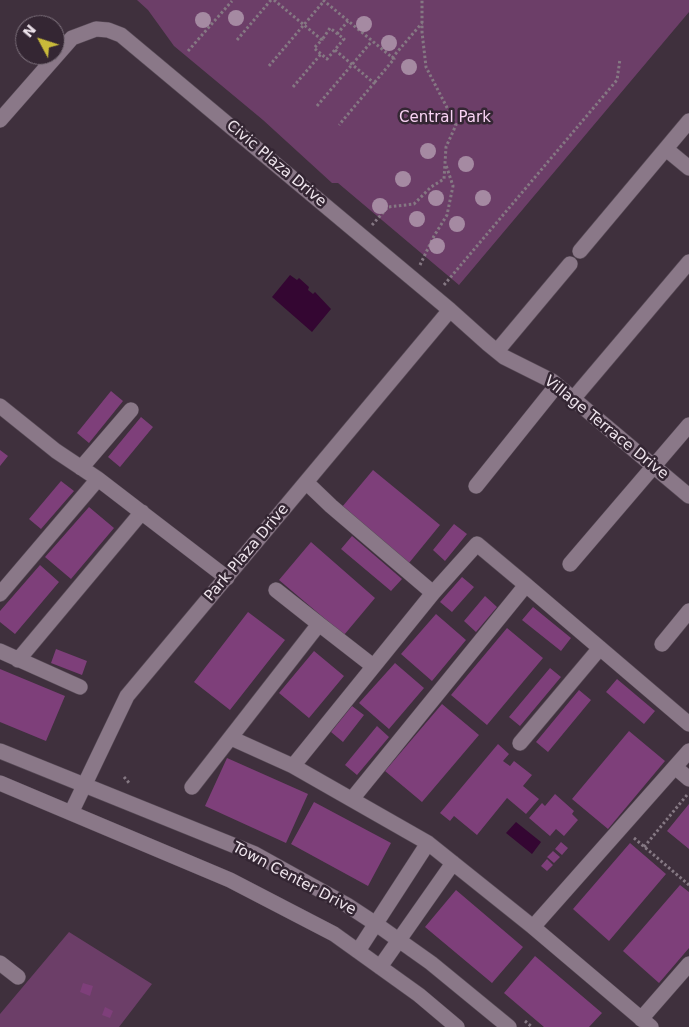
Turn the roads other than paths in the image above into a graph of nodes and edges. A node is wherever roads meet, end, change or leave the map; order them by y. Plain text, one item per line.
1 (0, 120) edge
2 (689, 122) edge
3 (666, 149) junction
4 (689, 168) edge
5 (580, 251) dead end
6 (689, 262) edge
7 (570, 264) dead end
8 (450, 310) junction
9 (497, 351) junction
10 (557, 386) junction
11 (573, 399) junction
12 (0, 406) edge
13 (130, 410) dead end
14 (689, 425) edge
15 (653, 466) junction
16 (81, 468) junction
17 (98, 479) junction
18 (307, 483) junction
19 (476, 486) dead end
20 (689, 496) edge
21 (142, 512) junction
22 (570, 564) dead end
23 (226, 578) junction
24 (526, 585) junction
25 (276, 590) dead end
26 (433, 593) junction
27 (0, 594) edge
28 (689, 611) edge
29 (319, 624) junction
30 (662, 644) dead end
31 (600, 648) junction
32 (0, 651) edge
33 (18, 660) junction
34 (373, 666) junction
35 (80, 687) dead end
36 (689, 724) edge
37 (230, 738) junction
38 (520, 743) dead end
39 (0, 751) edge
40 (689, 751) edge
41 (293, 766) junction
42 (675, 767) junction
43 (689, 779) edge
44 (0, 783) edge
45 (84, 785) junction
46 (192, 787) dead end
47 (352, 799) junction
48 (71, 813) junction
49 (428, 843) junction
50 (453, 863) junction
51 (376, 924) junction
52 (533, 927) junction
53 (399, 940) junction
54 (358, 951) junction
55 (0, 963) edge
56 (689, 964) edge
57 (380, 967) junction
58 (18, 977) dead end
59 (646, 1023) edge
60 (457, 1027) edge
61 (509, 1027) edge

1 - 8 street, Civic Plaza Drive
2 - 3 street
3 - 4 street
3 - 5 street
6 - 11 street
7 - 9 street
8 - 9 street, Village Terrace Drive
8 - 18 street, Park Plaza Drive
9 - 10 street, Village Terrace Drive
10 - 11 street, Village Terrace Drive
10 - 19 street
11 - 15 street, Village Terrace Drive
12 - 16 street
13 - 16 street
14 - 15 street
15 - 20 street, Village Terrace Drive
15 - 22 street
16 - 17 street
17 - 21 street
17 - 27 street
18 - 23 street, Park Plaza Drive
18 - 26 street
21 - 23 street
21 - 33 street
23 - 45 street, Park Plaza Drive
24 - 26 street
24 - 31 street
24 - 47 street
25 - 29 street
26 - 34 street
28 - 30 street
29 - 34 street
29 - 37 street
31 - 36 street
31 - 38 street
32 - 33 street
33 - 35 street
34 - 41 street
37 - 41 street
37 - 46 street
39 - 45 street, Town Center Drive
40 - 42 street
41 - 47 street
42 - 43 street
42 - 52 street
44 - 48 street, Town Center Drive
45 - 48 street, Park Plaza Drive
45 - 51 street, Town Center Drive
47 - 49 street
48 - 54 street, Town Center Drive
49 - 50 street
49 - 51 street
50 - 52 street
50 - 53 street
51 - 53 street, Town Center Drive
51 - 54 street
52 - 59 street
53 - 57 street
53 - 61 street, Town Center Drive
54 - 57 street, Town Center Drive
55 - 58 street
56 - 59 street
57 - 60 street, Town Center Drive

